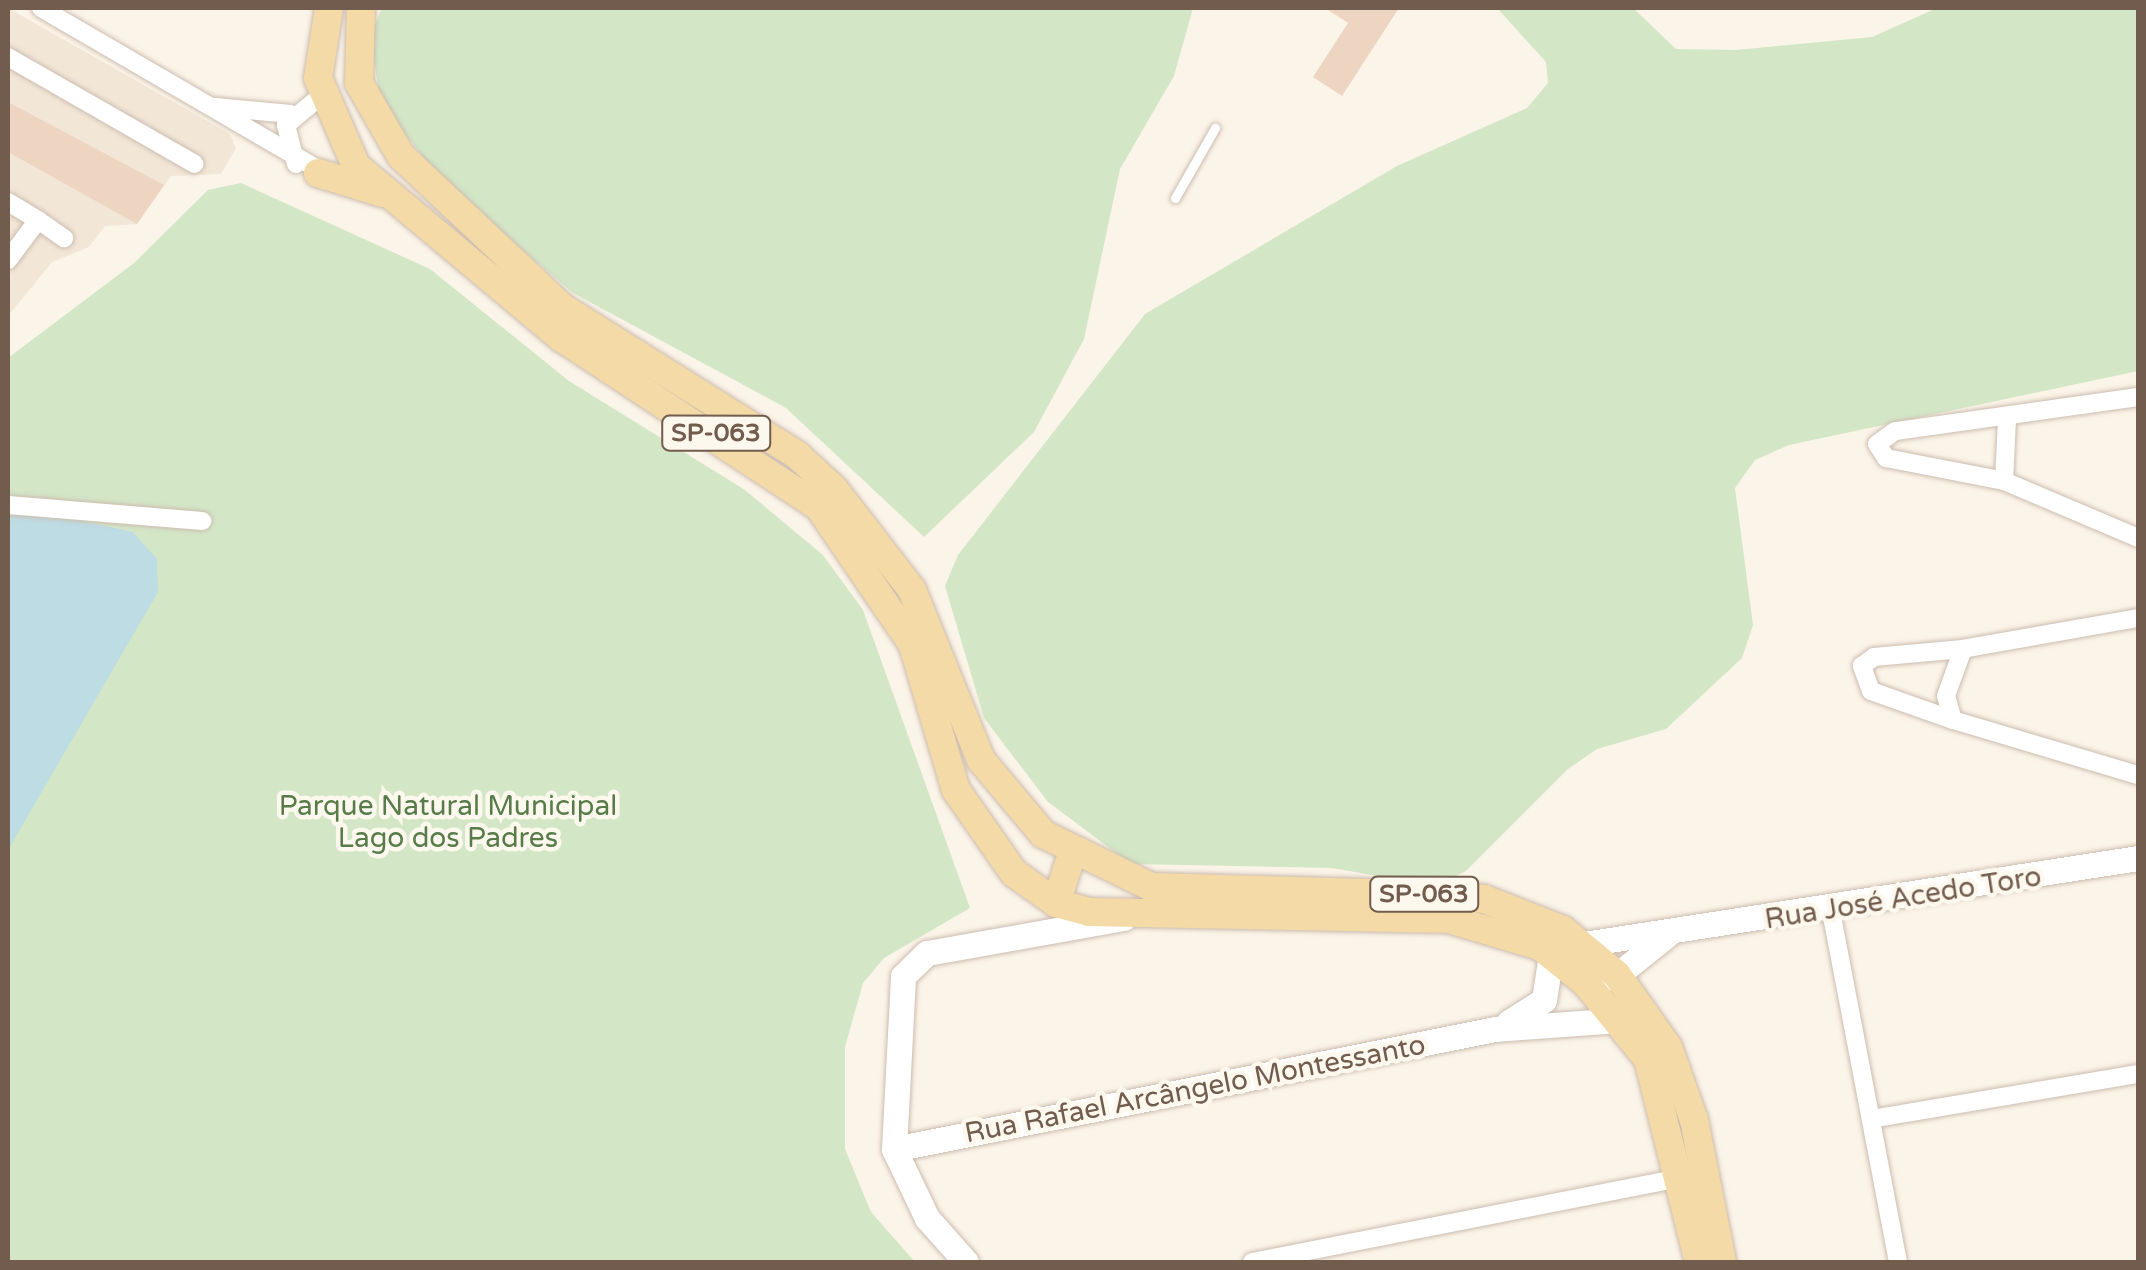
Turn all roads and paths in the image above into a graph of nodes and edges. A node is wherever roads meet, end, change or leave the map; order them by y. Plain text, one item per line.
1 (41, 8) edge
2 (330, 8) edge
3 (361, 8) edge
4 (8, 57) edge
5 (322, 94) junction
6 (365, 100) junction
7 (209, 106) junction
8 (291, 114) junction
9 (1215, 128) dead end
10 (381, 131) junction
11 (194, 164) dead end
12 (356, 166) junction
13 (308, 169) junction
14 (386, 194) junction
15 (1175, 198) dead end
16 (8, 202) edge
17 (38, 220) junction
18 (64, 238) dead end
19 (8, 260) edge
20 (2138, 398) edge
21 (2006, 419) junction
22 (2004, 481) junction
23 (8, 506) edge
24 (202, 522) dead end
25 (2136, 541) edge
26 (2136, 614) edge
27 (1963, 649) junction
28 (1953, 720) junction
29 (2138, 775) edge
30 (1042, 834) junction
31 (1072, 854) junction
32 (2138, 858) edge
33 (1041, 899) junction
34 (1831, 911) junction
35 (1142, 914) junction
36 (1667, 935) junction
37 (1005, 938) junction
38 (1584, 944) junction
39 (1551, 954) junction
40 (1617, 975) junction
41 (1586, 982) junction
42 (1621, 1020) junction
43 (1495, 1029) junction
44 (2138, 1074) edge
45 (1871, 1119) junction
46 (894, 1149) junction
47 (1682, 1178) junction
48 (966, 1262) edge
49 (1252, 1262) edge
50 (1699, 1262) edge
51 (1722, 1262) edge
52 (1898, 1262) edge

1 - 7 street
2 - 5 main road
3 - 6 main road, SP-063
4 - 11 street
5 - 6 main road
5 - 8 street
5 - 12 main road, SP-063
6 - 10 main road, SP-063
7 - 8 street
7 - 13 street
8 - 13 street
9 - 15 lane
10 - 12 main road
10 - 30 main road, SP-063
12 - 13 street
12 - 14 main road, SP-063
13 - 14 main road
14 - 33 main road, SP-063
16 - 17 street
17 - 18 street
17 - 19 street
20 - 21 street
21 - 22 street
21 - 22 street
22 - 25 street
23 - 24 street
26 - 27 street
27 - 28 street
27 - 28 street
28 - 29 street
30 - 31 main road, SP-063
30 - 33 main road
31 - 33 main road
31 - 38 main road, SP-063
32 - 34 street, Rua José Acedo Toro
33 - 35 main road, SP-063
33 - 37 street
34 - 36 street, Rua José Acedo Toro
34 - 45 street
35 - 37 street
35 - 39 main road, SP-063
36 - 38 street, Rua José Acedo Toro
36 - 40 street
37 - 46 street
38 - 40 main road, SP-063
39 - 41 main road, SP-063
39 - 43 street, Rua Rafael Arcângelo Montessanto
40 - 41 street
40 - 51 main road, SP-063
41 - 42 main road, SP-063
42 - 43 street, Rua Rafael Arcângelo Montessanto
42 - 47 main road, SP-063
43 - 46 street, Rua Rafael Arcângelo Montessanto
44 - 45 street
45 - 52 street
46 - 48 street
47 - 49 street
47 - 50 main road, SP-063

